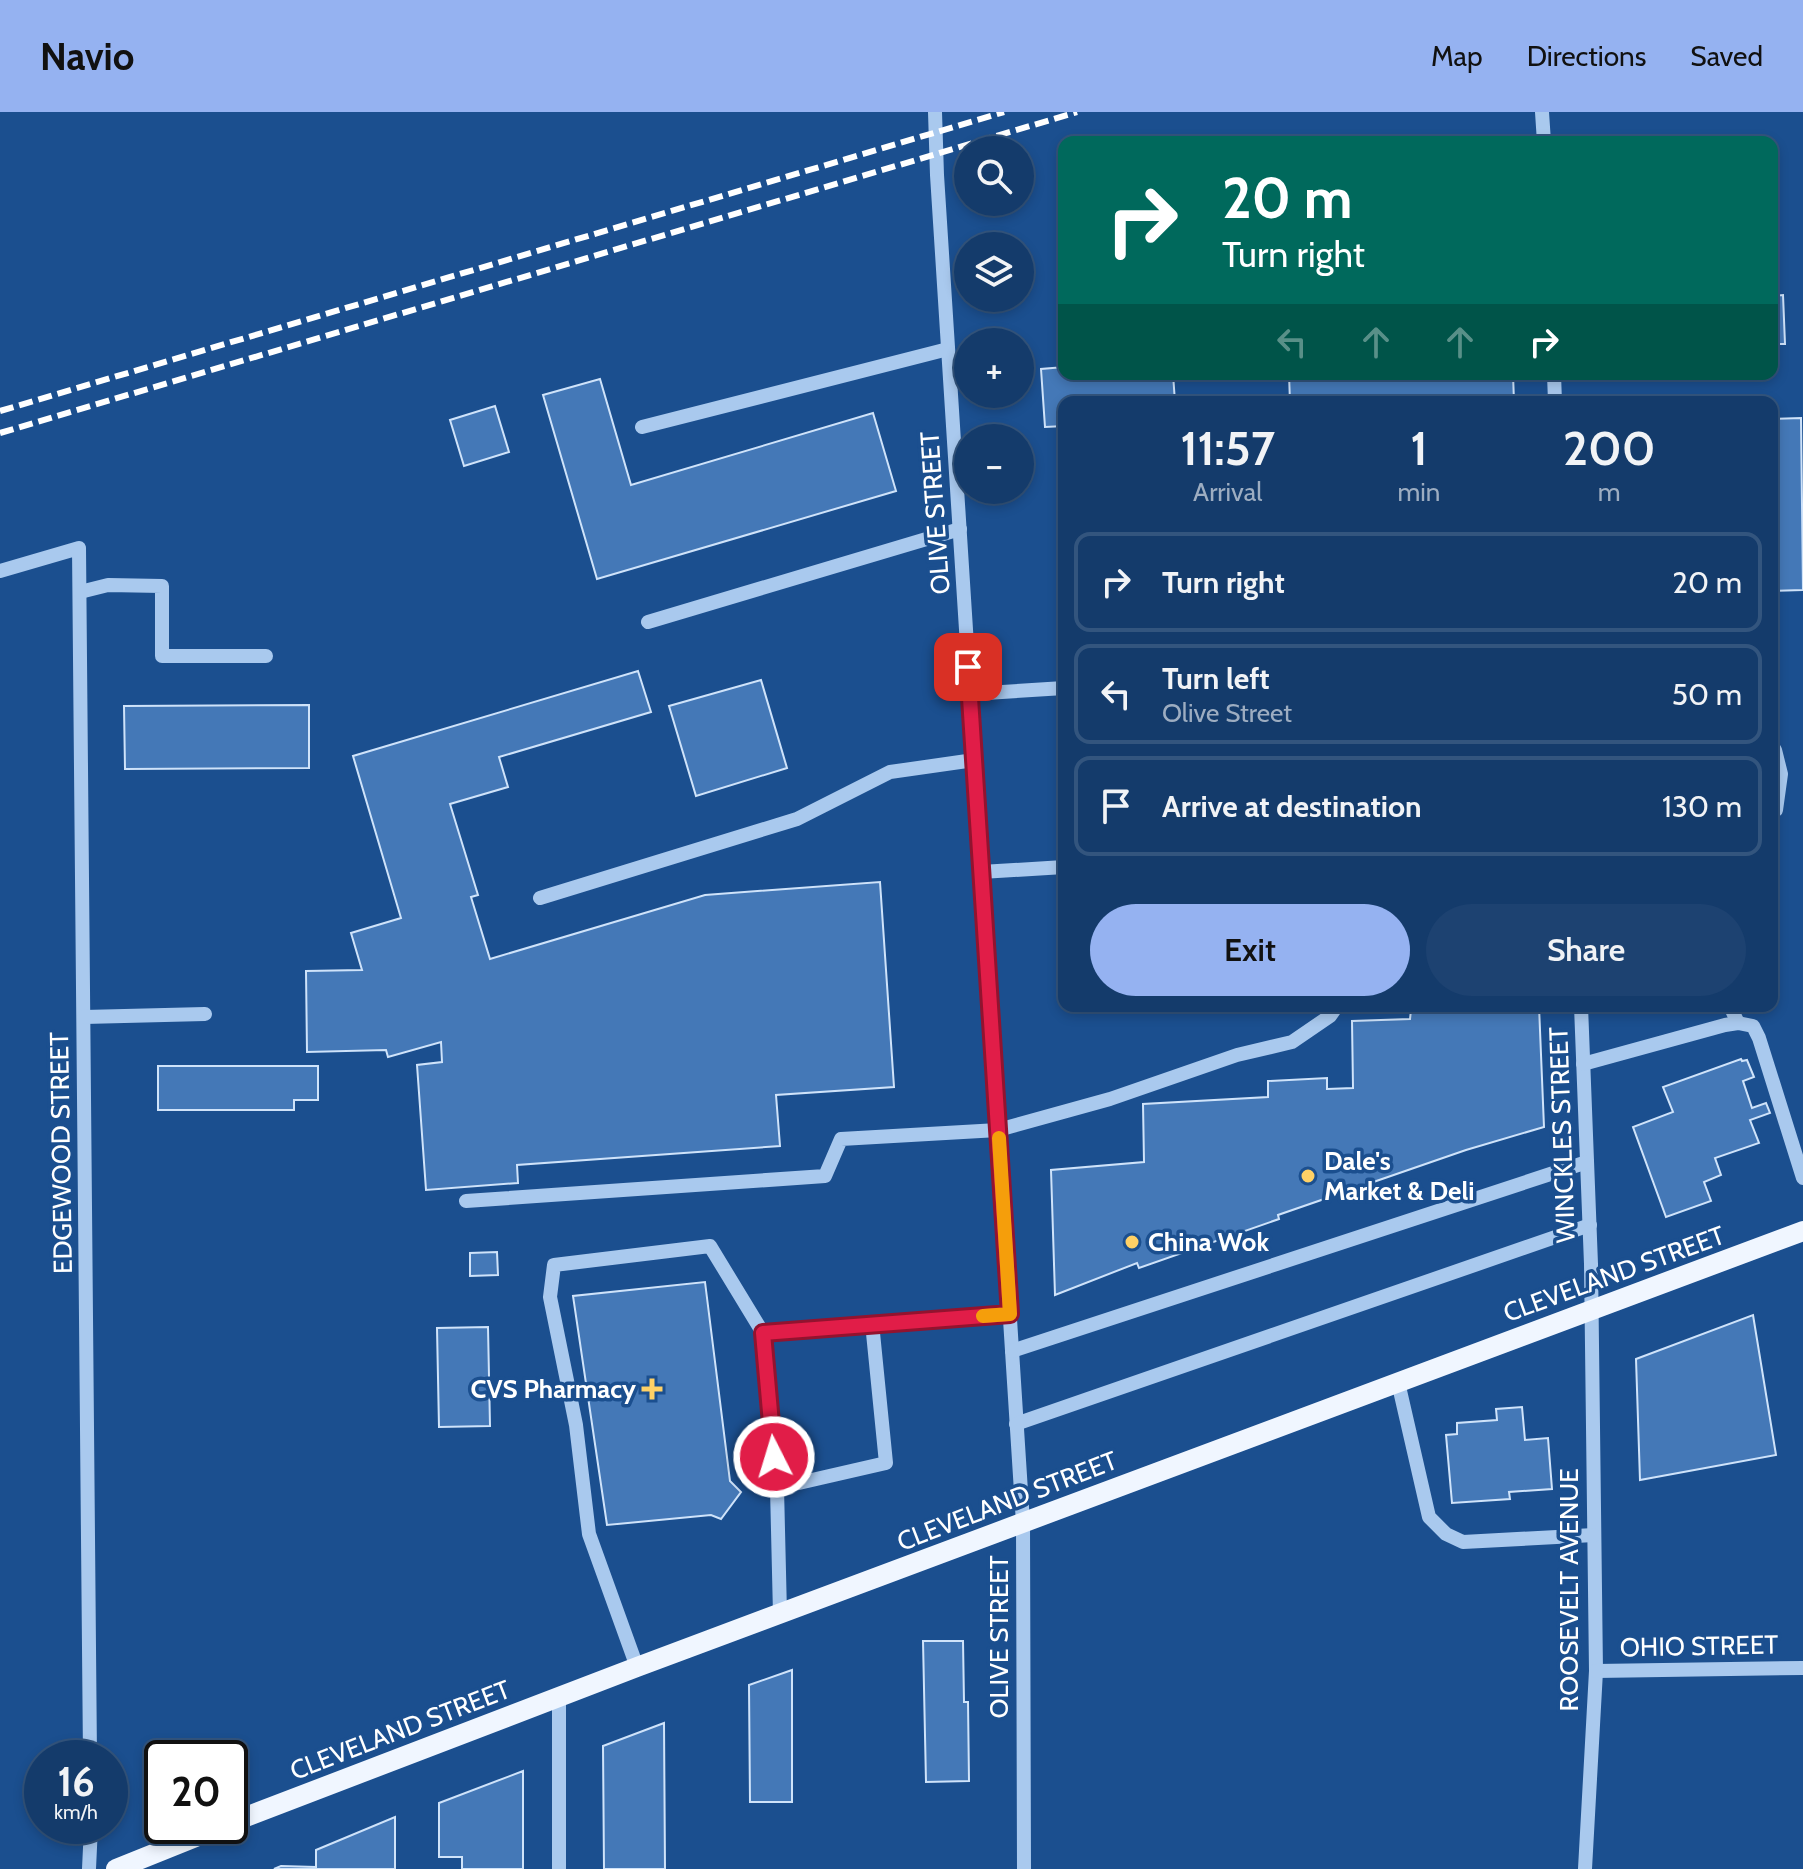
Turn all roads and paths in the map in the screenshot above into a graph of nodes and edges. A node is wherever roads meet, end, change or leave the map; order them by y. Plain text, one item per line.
1 (935, 112) edge
2 (1542, 112) edge
3 (1544, 136) edge
4 (948, 349) junction
5 (642, 427) dead end
6 (960, 529) junction
7 (0, 571) edge
8 (80, 592) junction
9 (648, 622) dead end
10 (266, 656) dead end
11 (1058, 688) edge
12 (970, 694) junction
13 (974, 760) junction
14 (1778, 762) edge
15 (1778, 796) edge
16 (1058, 867) edge
17 (981, 872) junction
18 (540, 898) dead end
19 (1333, 1012) edge
20 (1581, 1012) edge
21 (1733, 1012) edge
22 (205, 1014) dead end
23 (84, 1017) junction
24 (1738, 1023) junction
25 (1583, 1064) junction
26 (998, 1130) junction
27 (1587, 1162) junction
28 (1803, 1178) edge
29 (466, 1201) dead end
30 (1590, 1225) junction
31 (1803, 1231) edge
32 (1590, 1311) junction
33 (1010, 1314) junction
34 (872, 1323) junction
35 (763, 1333) junction
36 (1012, 1351) junction
37 (1398, 1382) junction
38 (1016, 1424) junction
39 (777, 1488) junction
40 (1023, 1523) junction
41 (1594, 1535) junction
42 (780, 1614) junction
43 (637, 1667) junction
44 (1803, 1668) edge
45 (1596, 1671) junction
46 (559, 1697) junction
47 (90, 1740) edge
48 (248, 1816) edge
49 (90, 1844) edge
50 (178, 1844) edge
51 (89, 1869) edge
52 (116, 1869) edge
53 (559, 1869) edge
54 (1024, 1869) edge
55 (1585, 1869) edge

1 - 4 street, OLIVE STREET
2 - 3 street
4 - 5 street
4 - 6 street, OLIVE STREET
6 - 9 street
6 - 12 street, OLIVE STREET
7 - 8 street, EDGEWOOD STREET
8 - 10 street
8 - 23 street, EDGEWOOD STREET
11 - 12 street
12 - 13 street, OLIVE STREET
13 - 17 street, OLIVE STREET
13 - 18 street
14 - 15 street
16 - 17 street
17 - 26 street, OLIVE STREET
19 - 26 street
20 - 25 street, WINCKLES STREET
21 - 24 street
22 - 23 street
23 - 47 street, EDGEWOOD STREET
24 - 25 street
24 - 28 street
25 - 27 street, WINCKLES STREET
26 - 29 street
26 - 33 street, OLIVE STREET
27 - 30 street, WINCKLES STREET
27 - 36 street
30 - 32 street, WINCKLES STREET
30 - 38 street
31 - 32 main road, CLEVELAND STREET
32 - 37 main road, CLEVELAND STREET
32 - 41 street, ROOSEVELT AVENUE
33 - 34 street
33 - 36 street, OLIVE STREET
34 - 35 street
34 - 39 street
35 - 39 street
35 - 43 street
36 - 38 street, OLIVE STREET
37 - 40 main road, CLEVELAND STREET
37 - 41 street
38 - 40 street, OLIVE STREET
39 - 42 street
40 - 42 main road, CLEVELAND STREET
40 - 54 street, OLIVE STREET
41 - 45 street, ROOSEVELT AVENUE
42 - 43 main road, CLEVELAND STREET
43 - 46 main road, CLEVELAND STREET
44 - 45 street, OHIO STREET
45 - 55 street, ROOSEVELT AVENUE
46 - 48 main road, CLEVELAND STREET
46 - 53 street
49 - 51 street
50 - 52 main road

